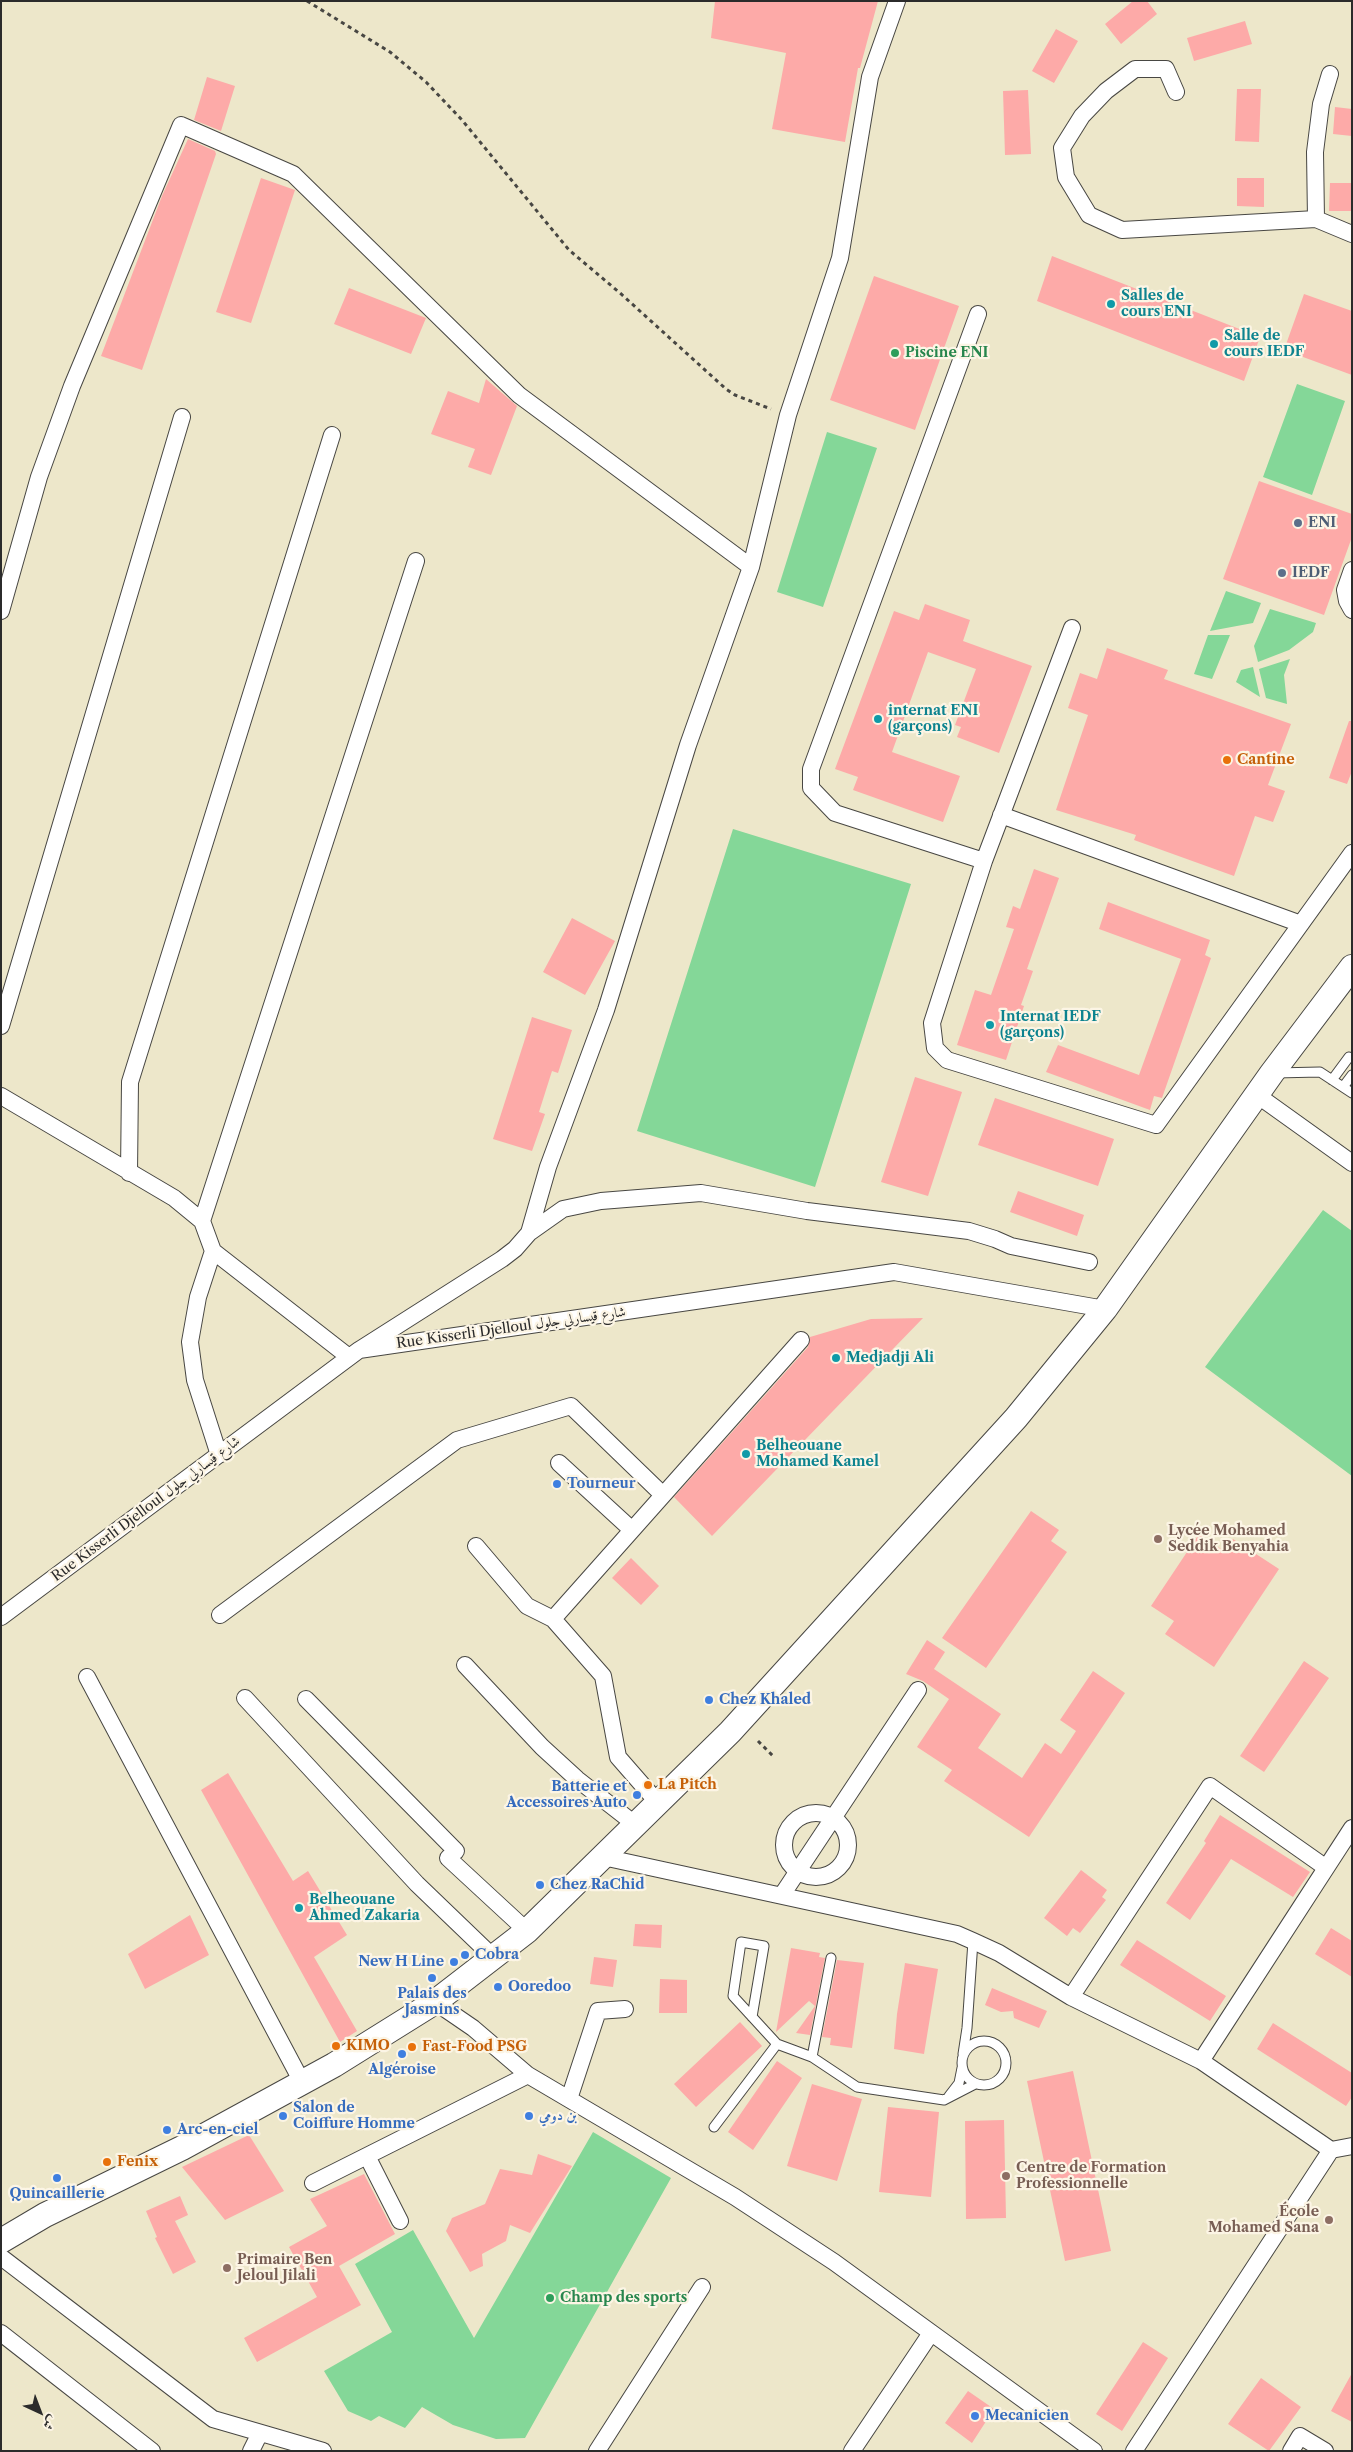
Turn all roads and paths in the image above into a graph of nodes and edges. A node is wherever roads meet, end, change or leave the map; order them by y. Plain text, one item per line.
1 (307, 1) edge
2 (897, 1) edge
3 (1330, 74) dead end
4 (1176, 92) dead end
5 (1316, 219) junction
6 (1352, 234) edge
7 (978, 314) dead end
8 (788, 415) junction
9 (182, 417) dead end
10 (332, 435) dead end
11 (416, 561) dead end
12 (751, 567) junction
13 (1352, 570) edge
14 (1352, 610) edge
15 (1, 611) edge
16 (1072, 628) dead end
17 (1001, 815) junction
18 (1352, 853) edge
19 (984, 861) junction
20 (1301, 924) junction
21 (1352, 967) edge
22 (1, 1026) edge
23 (1349, 1057) dead end
24 (1272, 1073) junction
25 (1352, 1075) edge
26 (1332, 1080) junction
27 (1343, 1087) junction
28 (1352, 1093) edge
29 (1, 1096) edge
30 (1257, 1096) junction
31 (1352, 1163) edge
32 (129, 1173) junction
33 (202, 1221) junction
34 (529, 1233) junction
35 (213, 1251) junction
36 (1089, 1262) dead end
37 (1104, 1309) junction
38 (801, 1340) dead end
39 (354, 1354) junction
40 (219, 1455) junction
41 (559, 1463) dead end
42 (663, 1495) junction
43 (632, 1530) junction
44 (476, 1546) dead end
45 (220, 1614) dead end
46 (1, 1617) edge
47 (552, 1619) junction
48 (465, 1665) dead end
49 (87, 1678) dead end
50 (918, 1690) dead end
51 (245, 1698) dead end
52 (306, 1699) dead end
53 (758, 1741) dead end
54 (773, 1756) dead end
55 (659, 1804) junction
56 (833, 1818) junction
57 (636, 1826) junction
58 (1352, 1828) edge
59 (603, 1857) junction
60 (1325, 1867) junction
61 (797, 1872) junction
62 (782, 1895) junction
63 (527, 1931) junction
64 (973, 1941) junction
65 (494, 1958) junction
66 (831, 1958) dead end
67 (1071, 1997) junction
68 (435, 2002) junction
69 (625, 2009) dead end
70 (752, 2017) junction
71 (967, 2028) junction
72 (982, 2041) junction
73 (777, 2044) junction
74 (812, 2057) junction
75 (963, 2057) junction
76 (1201, 2061) junction
77 (962, 2067) junction
78 (528, 2075) junction
79 (303, 2084) junction
80 (975, 2084) junction
81 (569, 2099) junction
82 (944, 2100) junction
83 (714, 2127) dead end
84 (1352, 2146) edge
85 (1331, 2150) junction
86 (366, 2156) junction
87 (313, 2183) dead end
88 (400, 2221) dead end
89 (1, 2241) edge
90 (1, 2257) edge
91 (702, 2287) dead end
92 (1, 2333) edge
93 (931, 2334) junction
94 (260, 2433) junction
95 (152, 2451) edge
96 (251, 2451) edge
97 (323, 2451) edge
98 (597, 2451) edge
99 (852, 2451) edge
100 (1094, 2451) edge
101 (1134, 2451) edge
102 (1291, 2451) edge
103 (1325, 2451) edge

1 - 8 path
2 - 8 street
3 - 5 street
4 - 5 street
5 - 6 street
7 - 19 street
8 - 12 street
9 - 22 street
10 - 32 street
11 - 33 street
12 - 15 street
12 - 34 street
13 - 14 street
16 - 17 street
17 - 19 street
17 - 20 street
18 - 20 street
19 - 20 street
21 - 24 main road
23 - 26 lane
24 - 26 lane
24 - 30 main road
25 - 27 lane
26 - 27 lane
27 - 28 lane
29 - 32 street
30 - 31 street
30 - 37 main road
32 - 33 street
33 - 35 street
34 - 36 street
34 - 39 street
35 - 39 street
35 - 40 street
37 - 39 street, Rue Kisserli Djelloul شارع قيسارلي جلول
37 - 55 main road
38 - 42 street
39 - 40 street, Rue Kisserli Djelloul شارع قيسارلي جلول
40 - 46 street, Rue Kisserli Djelloul شارع قيسارلي جلول
41 - 43 street
42 - 43 street
42 - 45 street
43 - 47 street
44 - 47 street
47 - 55 street
48 - 57 street
49 - 79 street
50 - 56 street
51 - 65 street
52 - 63 street
53 - 54 path
55 - 57 main road
56 - 61 street
56 - 61 street
56 - 61 street
57 - 59 main road
58 - 60 street
59 - 62 street
59 - 63 main road
60 - 67 street
60 - 76 street
61 - 62 street
62 - 64 street
63 - 65 main road
64 - 67 street
64 - 71 lane
65 - 68 main road
66 - 74 lane
67 - 76 street
68 - 78 street
68 - 79 main road
69 - 81 street
70 - 70 lane
70 - 73 lane
71 - 72 lane
71 - 75 lane
72 - 75 lane
72 - 80 lane
73 - 74 lane
73 - 83 lane
74 - 82 lane
75 - 77 lane
76 - 85 street
77 - 80 lane
77 - 82 lane
78 - 81 street
78 - 86 street
79 - 89 main road
80 - 82 lane
81 - 93 street
84 - 85 street
85 - 101 street
86 - 87 street
86 - 88 street
90 - 94 street
91 - 98 street
92 - 95 street
93 - 99 street
93 - 100 street
94 - 96 street
94 - 97 street
102 - 103 street

